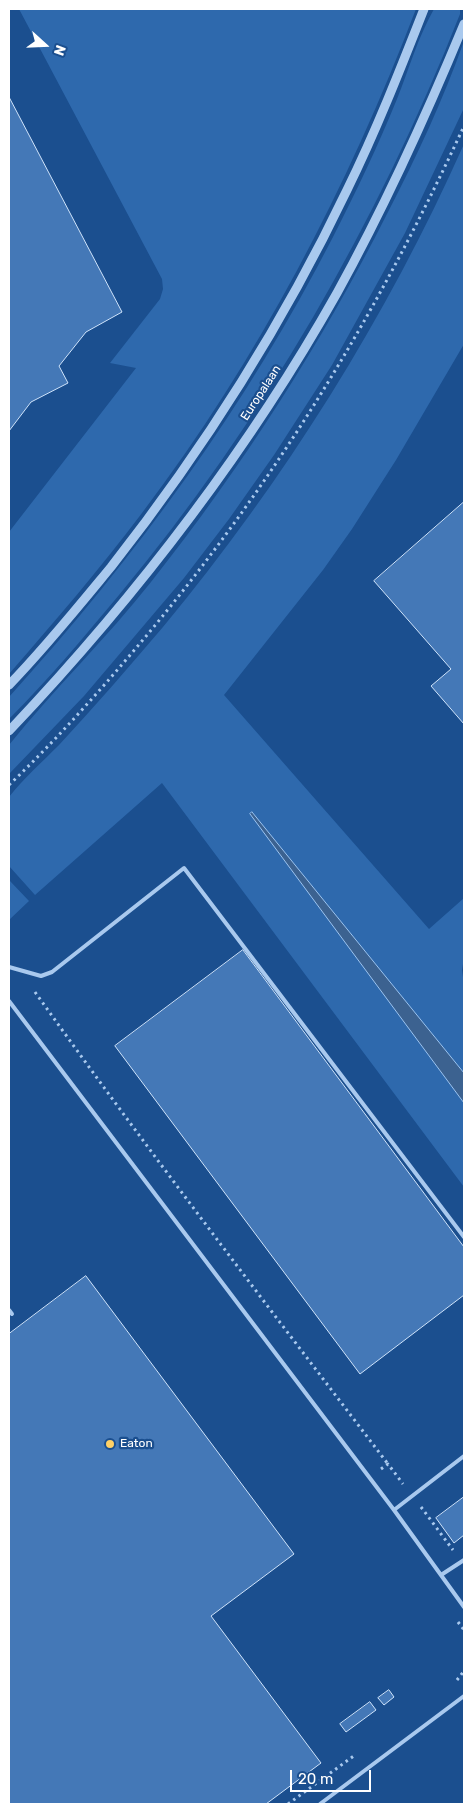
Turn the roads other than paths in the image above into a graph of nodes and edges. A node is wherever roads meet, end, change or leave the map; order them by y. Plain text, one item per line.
1 (424, 9) edge
2 (464, 24) edge
3 (9, 686) edge
4 (9, 731) edge
5 (9, 967) edge
6 (9, 1001) edge
7 (464, 1237) edge
8 (9, 1310) edge
9 (12, 1314) dead end
10 (464, 1456) edge
11 (394, 1510) junction
12 (464, 1560) edge
13 (441, 1575) junction
14 (464, 1607) edge
15 (464, 1696) edge
16 (320, 1804) edge

1 - 3 street, Europalaan
2 - 4 street, Europalaan
5 - 7 lane
6 - 11 lane
8 - 9 lane
10 - 11 lane
11 - 13 lane
12 - 13 lane
13 - 14 lane
15 - 16 lane

